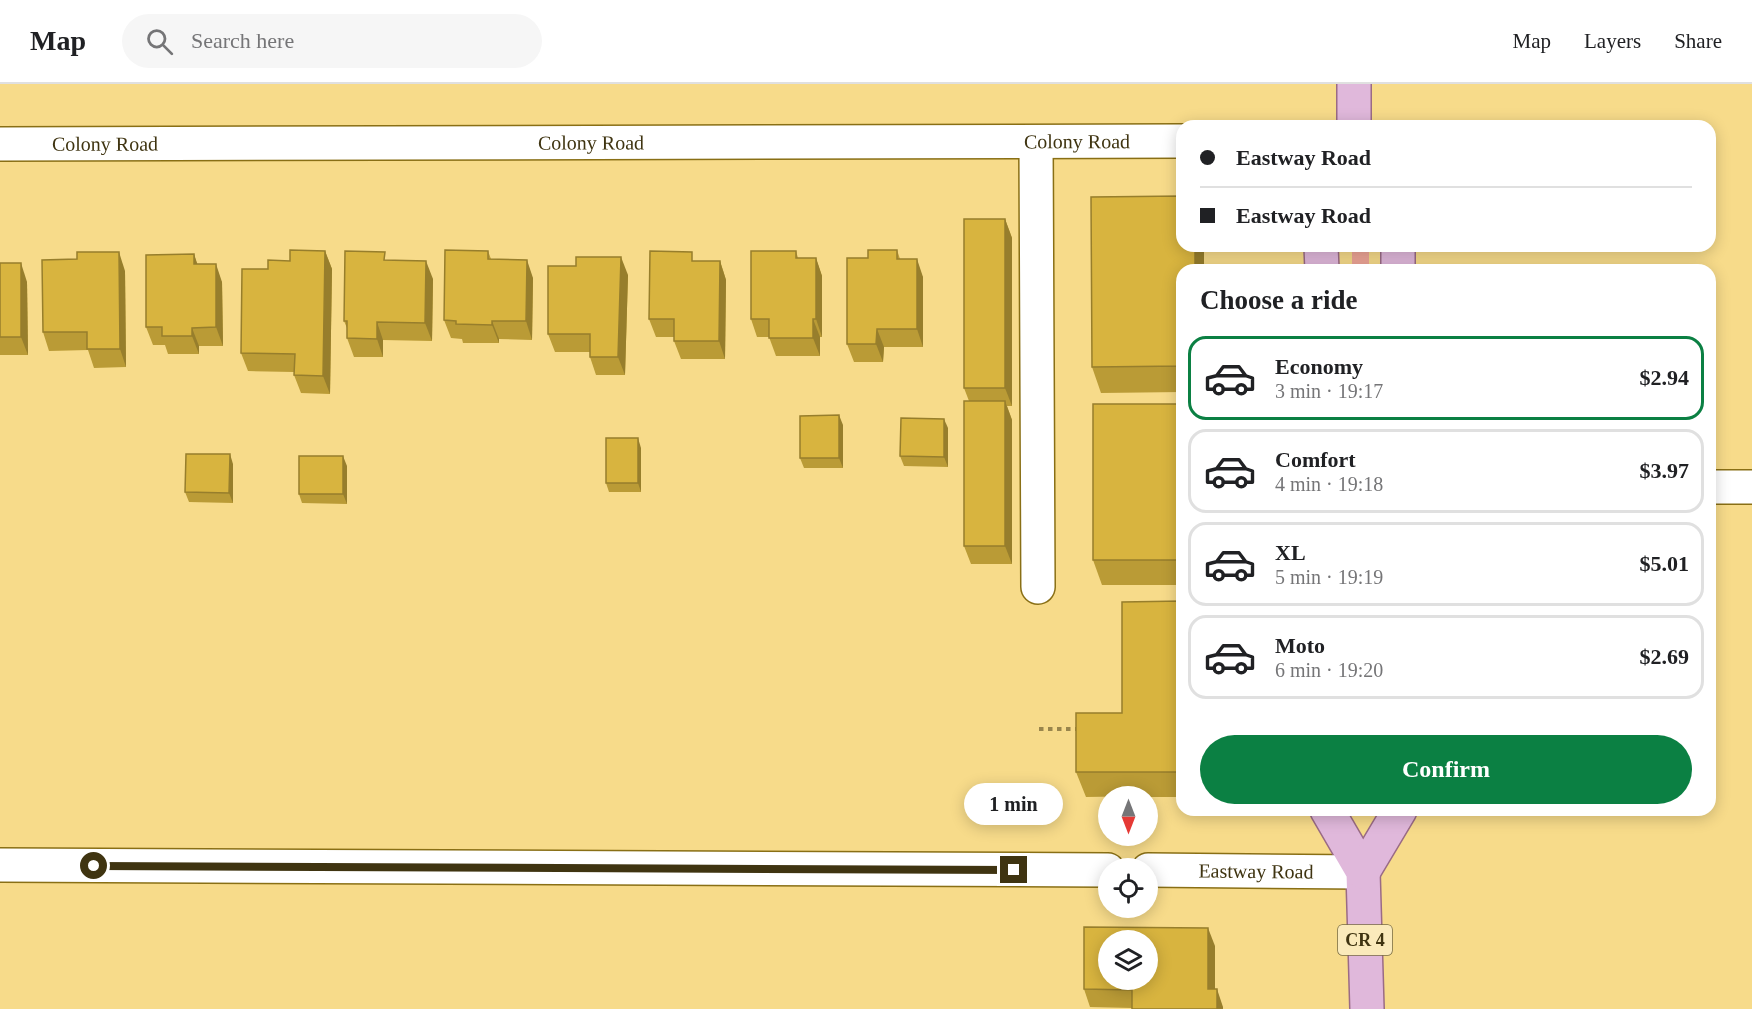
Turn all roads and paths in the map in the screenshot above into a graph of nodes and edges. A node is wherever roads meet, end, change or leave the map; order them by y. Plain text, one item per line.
1 (1354, 84) edge
2 (1354, 120) edge
3 (1176, 141) edge
4 (1036, 142) junction
5 (0, 144) edge
6 (1752, 487) edge
7 (1716, 488) edge
8 (1038, 587) dead end
9 (1039, 729) dead end
10 (1085, 729) edge
11 (1331, 816) edge
12 (1397, 816) edge
13 (0, 865) edge
14 (1098, 870) edge
15 (1158, 870) edge
16 (1364, 872) junction
17 (1366, 1009) edge

1 - 2 main road
3 - 4 street, Colony Road
4 - 5 street, Colony Road
4 - 8 street
6 - 7 street
9 - 10 path
11 - 16 main road, CR 4
12 - 16 main road
13 - 14 street
15 - 16 street, Eastway Road
16 - 17 main road, CR 4

